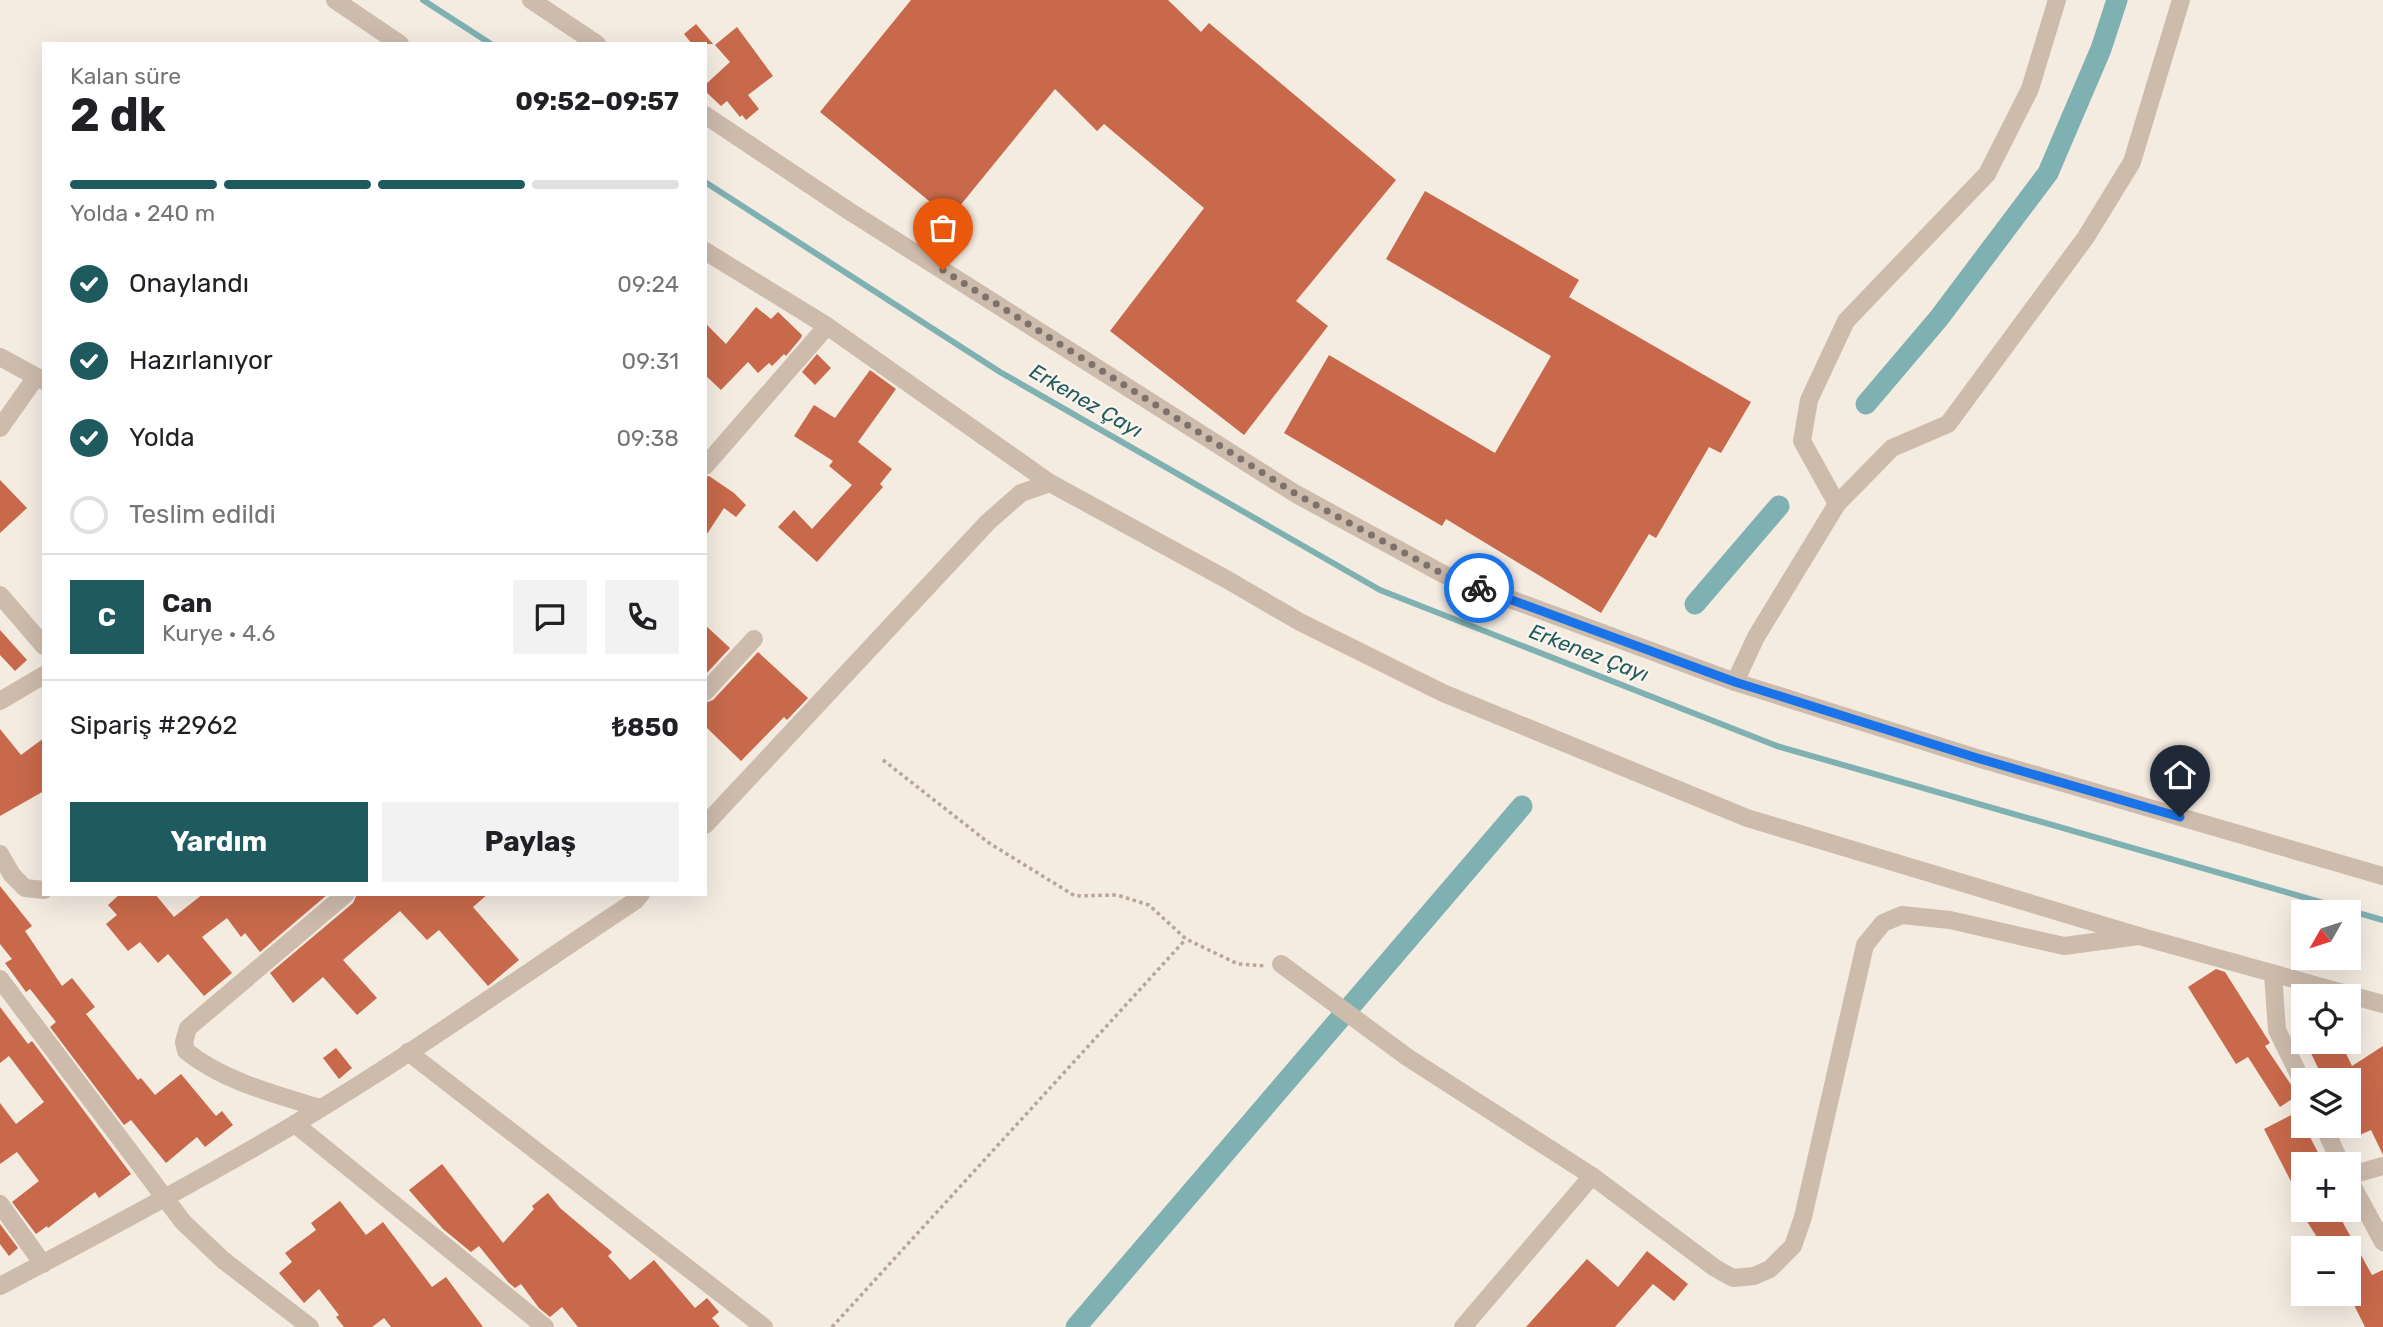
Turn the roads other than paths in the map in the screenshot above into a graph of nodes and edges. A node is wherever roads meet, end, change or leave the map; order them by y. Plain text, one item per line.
1 (335, 0) edge
2 (531, 0) edge
3 (2057, 0) edge
4 (2181, 0) edge
5 (397, 42) edge
6 (594, 42) edge
7 (707, 117) edge
8 (708, 258) edge
9 (827, 326) junction
10 (0, 357) edge
11 (40, 379) edge
12 (0, 428) edge
13 (707, 464) edge
14 (1050, 483) junction
15 (1837, 504) junction
16 (0, 595) edge
17 (754, 639) dead end
18 (42, 644) edge
19 (42, 676) edge
20 (1735, 682) junction
21 (707, 690) edge
22 (0, 701) edge
23 (707, 823) edge
24 (0, 854) edge
25 (2383, 876) edge
26 (42, 890) edge
27 (344, 896) edge
28 (635, 897) edge
29 (2139, 936) junction
30 (1280, 964) road end
31 (2273, 974) junction
32 (0, 979) edge
33 (2383, 1004) edge
34 (408, 1052) junction
35 (2296, 1068) edge
36 (320, 1108) junction
37 (295, 1124) junction
38 (2383, 1166) edge
39 (2361, 1173) edge
40 (1591, 1176) junction
41 (166, 1199) junction
42 (2361, 1201) edge
43 (0, 1204) edge
44 (2383, 1242) edge
45 (43, 1264) junction
46 (0, 1286) edge
47 (310, 1327) edge
48 (545, 1327) edge
49 (764, 1327) edge
50 (1463, 1327) edge

1 - 5 street
2 - 6 street
3 - 15 street
4 - 15 street
7 - 20 street
8 - 9 street
9 - 13 street
9 - 14 street
10 - 11 street
11 - 12 street
14 - 23 street
14 - 29 street
15 - 20 street
16 - 18 street
17 - 21 street
19 - 22 street
20 - 25 street
24 - 26 street
27 - 36 street
28 - 34 street
29 - 31 street
29 - 40 street
30 - 40 street
31 - 33 street
31 - 35 street
32 - 41 street
34 - 36 street
34 - 49 street
36 - 37 street
37 - 41 street
37 - 48 street
38 - 39 street
40 - 50 street
41 - 45 street
41 - 47 street
42 - 44 street
43 - 45 street
45 - 46 street

